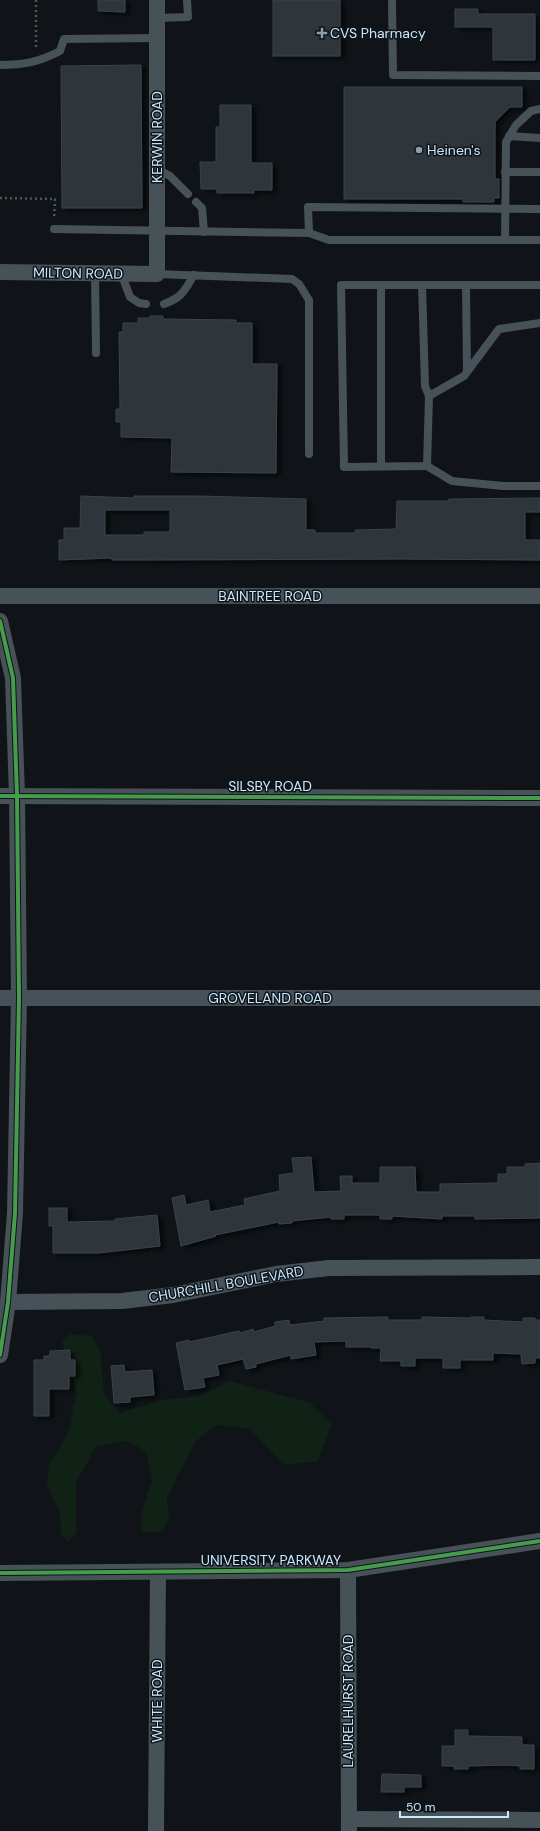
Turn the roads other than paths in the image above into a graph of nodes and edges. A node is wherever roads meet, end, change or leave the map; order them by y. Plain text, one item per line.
1 (157, 0) edge
2 (187, 0) edge
3 (392, 0) edge
4 (157, 18) junction
5 (157, 38) junction
6 (0, 65) edge
7 (540, 76) edge
8 (540, 109) edge
9 (509, 136) junction
10 (540, 138) edge
11 (158, 169) junction
12 (505, 172) junction
13 (540, 172) edge
14 (188, 194) dead end
15 (196, 202) dead end
16 (540, 209) edge
17 (505, 210) junction
18 (54, 229) road end
19 (157, 232) junction
20 (204, 232) junction
21 (309, 233) junction
22 (505, 240) junction
23 (540, 240) edge
24 (0, 272) edge
25 (95, 273) junction
26 (121, 273) junction
27 (157, 274) junction
28 (194, 275) junction
29 (381, 285) junction
30 (422, 285) junction
31 (466, 285) junction
32 (540, 285) edge
33 (146, 304) dead end
34 (164, 304) dead end
35 (540, 323) edge
36 (96, 353) dead end
37 (467, 371) junction
38 (429, 396) junction
39 (309, 454) dead end
40 (381, 466) junction
41 (427, 466) junction
42 (540, 486) edge
43 (0, 596) edge
44 (540, 596) edge
45 (0, 621) edge
46 (0, 796) edge
47 (17, 796) junction
48 (540, 798) edge
49 (0, 998) edge
50 (19, 998) junction
51 (540, 998) edge
52 (540, 1267) edge
53 (8, 1302) junction
54 (0, 1356) edge
55 (540, 1541) edge
56 (348, 1570) junction
57 (158, 1572) junction
58 (0, 1573) edge
59 (540, 1820) edge
60 (349, 1825) edge
61 (156, 1831) edge

1 - 4 street, KERWIN ROAD
2 - 4 lane
3 - 7 lane
4 - 5 street, KERWIN ROAD
5 - 6 lane
5 - 11 street, KERWIN ROAD
8 - 9 lane
9 - 10 lane
9 - 12 lane
11 - 14 lane
11 - 19 street, KERWIN ROAD
12 - 13 lane
12 - 17 lane
15 - 20 lane
16 - 17 lane
17 - 21 lane
17 - 22 lane
18 - 19 lane
19 - 20 lane
19 - 27 street, KERWIN ROAD
20 - 21 lane
21 - 22 lane
22 - 23 lane
24 - 25 street, MILTON ROAD
25 - 26 street, MILTON ROAD
25 - 36 lane
26 - 27 street, MILTON ROAD
26 - 33 lane
27 - 28 lane
28 - 34 lane
28 - 39 lane
29 - 30 lane
29 - 40 lane
29 - 40 lane
30 - 31 lane
30 - 38 lane
31 - 32 lane
31 - 37 lane
35 - 37 lane
37 - 38 lane
38 - 41 lane
40 - 41 lane
41 - 42 lane
43 - 44 street, BAINTREE ROAD
45 - 47 street
46 - 47 street, SILSBY ROAD
47 - 48 street, SILSBY ROAD
47 - 50 street
49 - 50 street, GROVELAND ROAD
50 - 51 street, GROVELAND ROAD
50 - 53 street
52 - 53 street, CHURCHILL BOULEVARD
53 - 54 street
55 - 56 street, UNIVERSITY PARKWAY
56 - 57 street, UNIVERSITY PARKWAY
56 - 60 street, LAURELHURST ROAD
57 - 58 street, UNIVERSITY PARKWAY
57 - 61 street, WHITE ROAD
59 - 60 street

